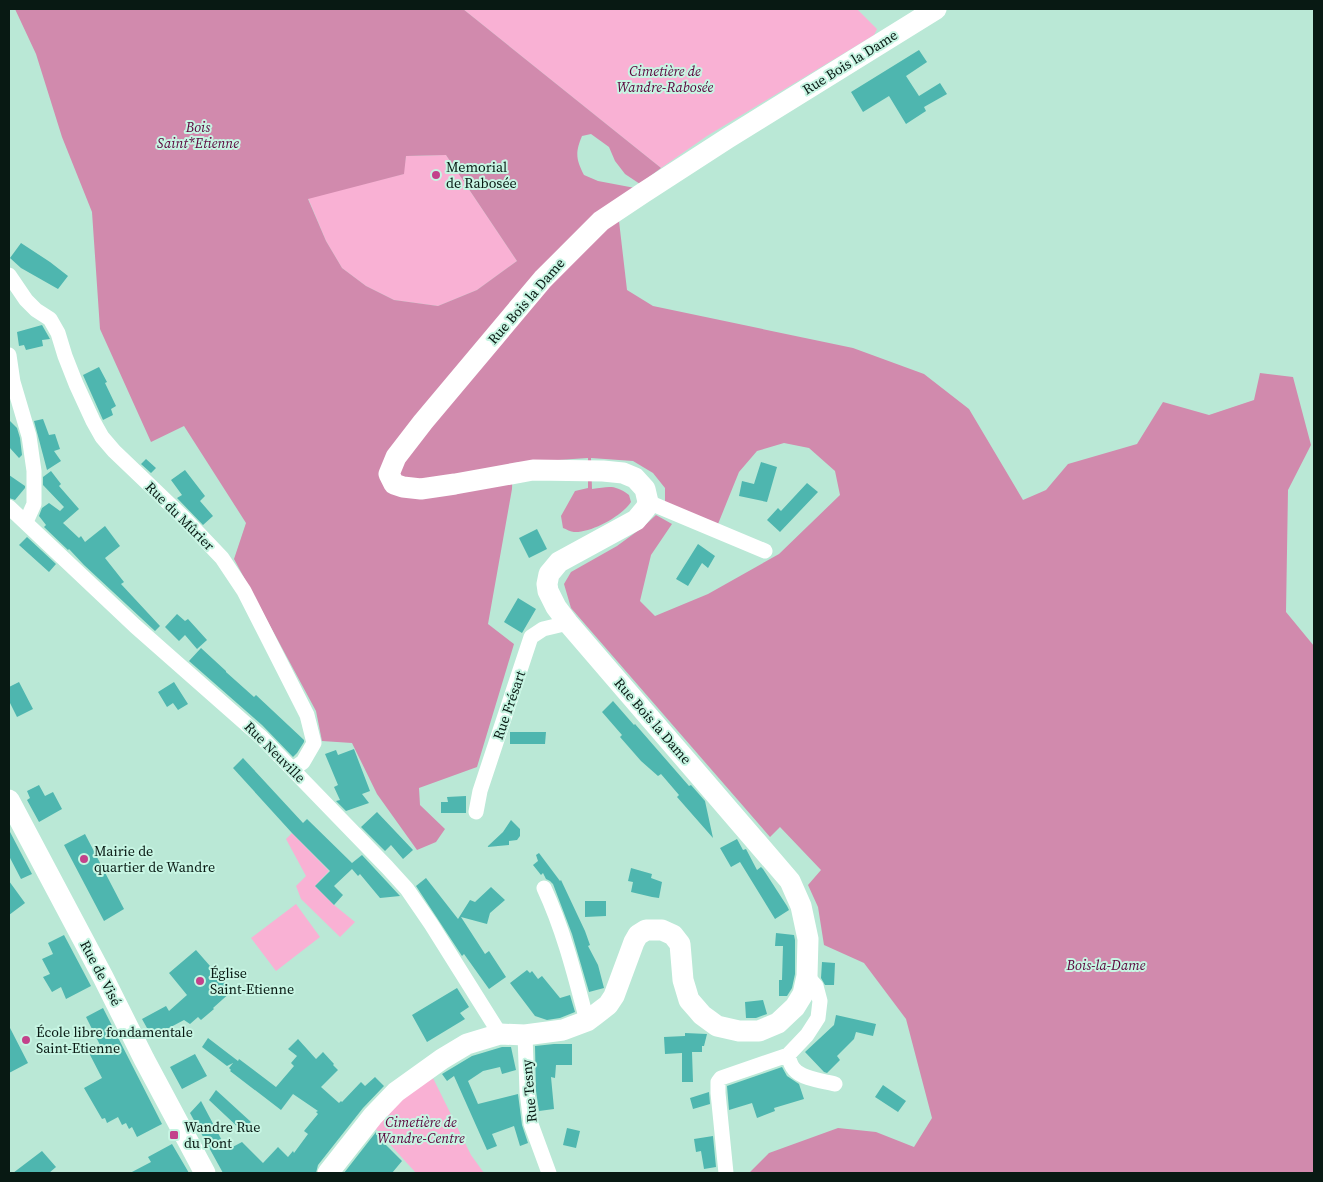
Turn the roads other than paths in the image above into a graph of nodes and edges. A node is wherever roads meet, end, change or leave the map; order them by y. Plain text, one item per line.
1 (936, 9) edge
2 (9, 275) edge
3 (9, 355) edge
4 (648, 502) junction
5 (9, 507) edge
6 (26, 522) junction
7 (765, 551) dead end
8 (568, 623) junction
9 (293, 769) junction
10 (9, 800) edge
11 (476, 812) dead end
12 (544, 888) dead end
13 (808, 976) junction
14 (587, 1021) junction
15 (500, 1034) junction
16 (525, 1035) junction
17 (788, 1055) junction
18 (835, 1084) dead end
19 (205, 1173) edge
20 (328, 1173) edge
21 (548, 1173) edge
22 (726, 1173) edge

1 - 4 street, Rue Bois la Dame
2 - 9 street, Rue du Mûrier
3 - 6 street
4 - 7 street
4 - 8 street, Rue Bois la Dame
5 - 6 street, Rue Neuville
6 - 9 street, Rue Neuville
8 - 11 street, Rue Frésart
8 - 13 street, Rue Bois la Dame
9 - 15 street, Rue Neuville
10 - 19 street, Rue de Visé
12 - 14 street
13 - 14 street, Rue Bois la Dame
13 - 17 street, Rue Bois la Dame
14 - 16 street, Rue Bois la Dame
15 - 16 street, Rue Bois la Dame
15 - 20 street, Rue Bois la Dame
16 - 21 street, Rue Tesny
17 - 18 street
17 - 22 street, Rue Bois la Dame

